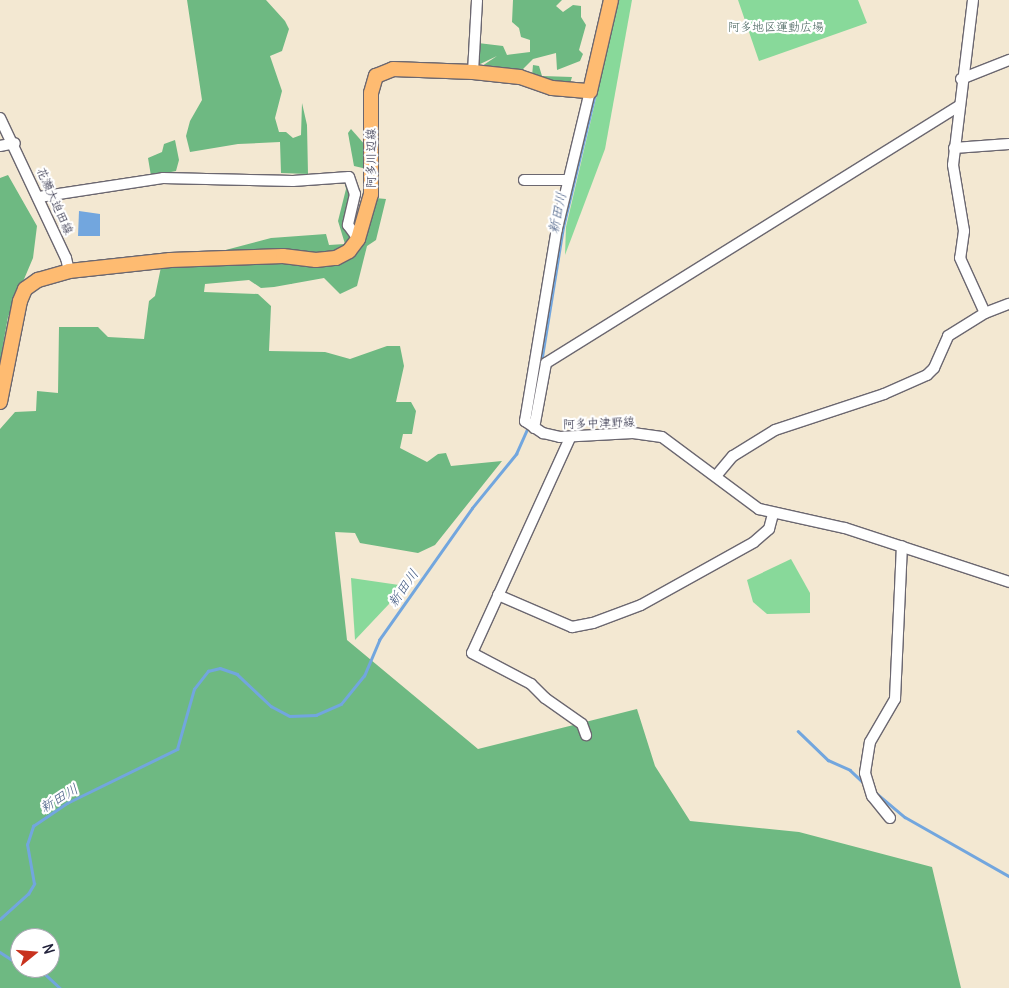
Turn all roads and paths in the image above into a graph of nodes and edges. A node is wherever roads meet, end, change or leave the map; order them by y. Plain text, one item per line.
1 (477, 0) edge
2 (611, 0) edge
3 (973, 0) edge
4 (1009, 60) edge
5 (473, 72) junction
6 (961, 79) junction
7 (590, 91) junction
8 (959, 106) junction
9 (0, 118) edge
10 (15, 143) junction
11 (1009, 144) edge
12 (0, 146) edge
13 (954, 148) junction
14 (524, 180) dead end
15 (568, 180) junction
16 (39, 197) junction
17 (358, 238) junction
18 (69, 271) junction
19 (1009, 304) edge
20 (985, 313) junction
21 (0, 402) edge
22 (531, 426) junction
23 (570, 438) junction
24 (716, 476) junction
25 (773, 514) junction
26 (902, 546) junction
27 (1009, 582) edge
28 (498, 595) junction
29 (586, 735) dead end
30 (890, 818) dead end

1 - 5 street
2 - 7 main road
3 - 6 street
4 - 6 street
5 - 7 main road, 阿多川辺線
5 - 17 main road, 阿多川辺線
6 - 8 street
7 - 15 street
8 - 13 street
8 - 22 street
9 - 10 street, 花瀬大迫田線
10 - 12 street
10 - 16 street, 花瀬大迫田線
11 - 13 street
13 - 20 street
14 - 15 street
15 - 22 street
16 - 17 street
16 - 18 street, 花瀬大迫田線
17 - 18 main road, 阿多川辺線
18 - 21 main road, 阿多川辺線
19 - 20 street
20 - 24 street
22 - 23 street, 阿多中津野線
23 - 24 street, 阿多中津野線
23 - 28 street
24 - 25 street, 阿多中津野線
25 - 26 street, 阿多中津野線
25 - 28 street
26 - 27 street, 阿多中津野線
26 - 30 street
28 - 29 street

